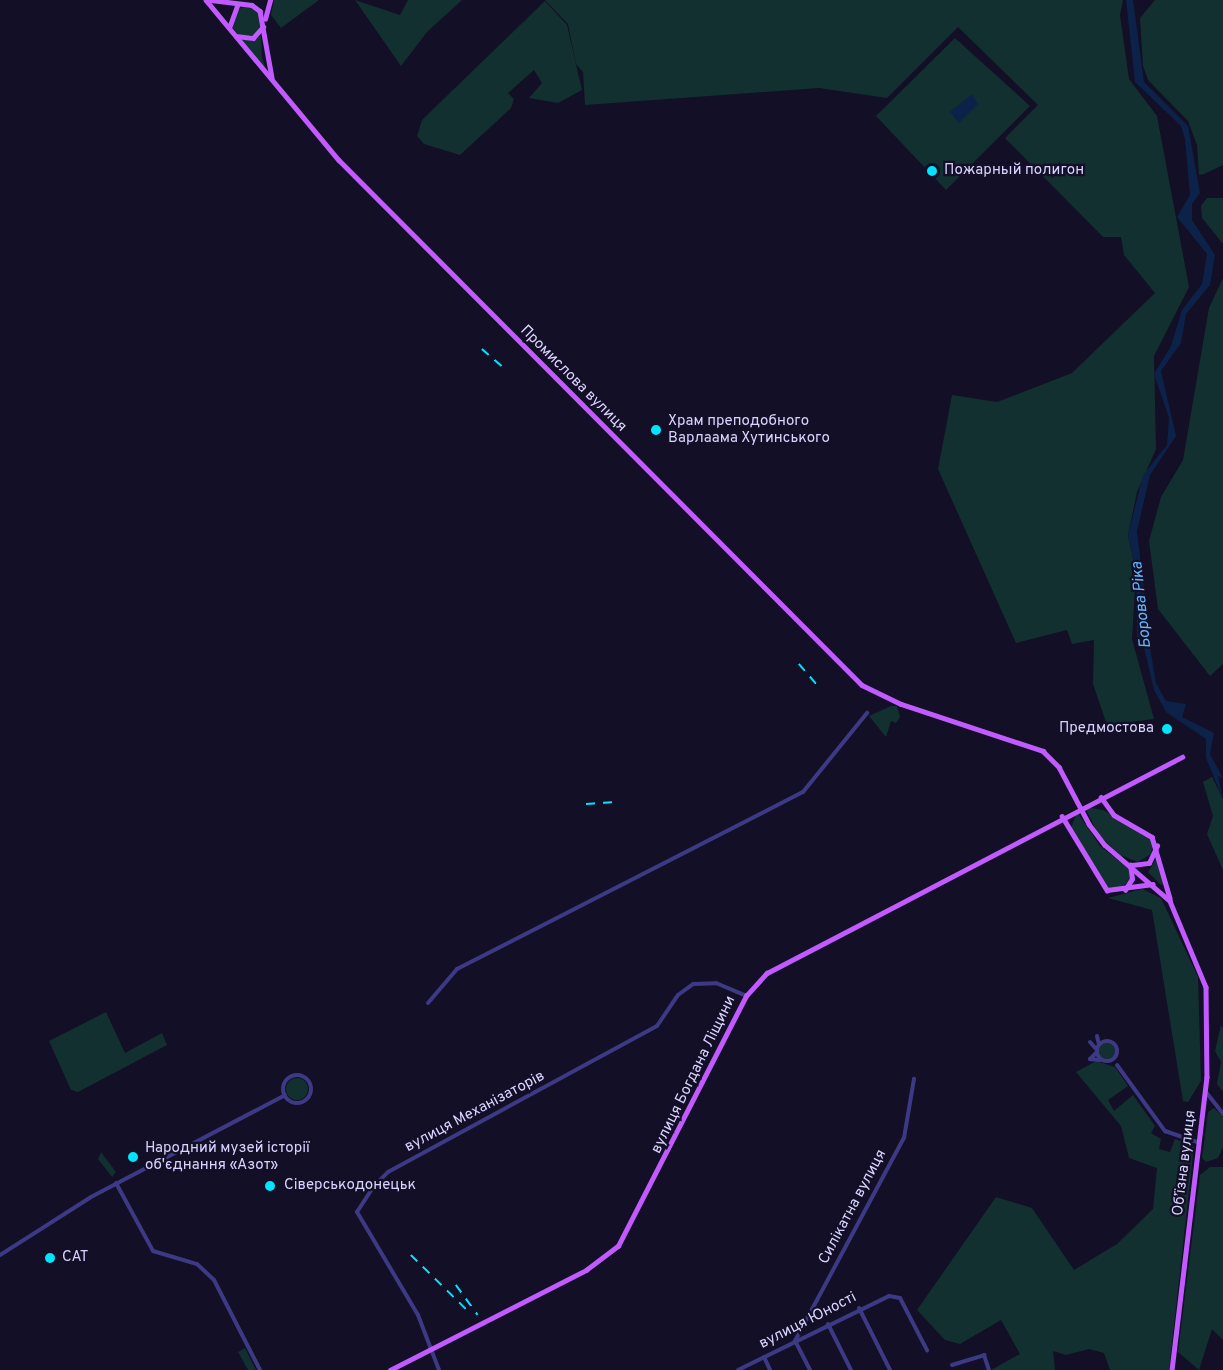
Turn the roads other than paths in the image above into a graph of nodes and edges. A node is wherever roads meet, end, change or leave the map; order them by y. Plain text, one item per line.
1 (206, 0) edge
2 (211, 0) edge
3 (253, 0) edge
4 (270, 0) edge
5 (241, 4) junction
6 (264, 22) junction
7 (232, 34) junction
8 (274, 84) junction
9 (867, 713) dead end
10 (1182, 757) dead end
11 (1101, 797) junction
12 (1062, 816) junction
13 (1156, 844) junction
14 (1130, 865) junction
15 (1153, 884) junction
16 (1122, 892) junction
17 (1170, 901) junction
18 (746, 996) junction
19 (428, 1003) dead end
20 (1099, 1047) junction
21 (1116, 1054) junction
22 (1102, 1060) junction
23 (1108, 1060) junction
24 (1117, 1065) junction
25 (914, 1079) dead end
26 (1206, 1092) junction
27 (285, 1093) junction
28 (1223, 1114) edge
29 (1200, 1144) junction
30 (116, 1183) junction
31 (0, 1255) edge
32 (859, 1308) junction
33 (828, 1324) junction
34 (795, 1341) junction
35 (429, 1350) junction
36 (927, 1350) dead end
37 (764, 1357) junction
38 (952, 1365) dead end
39 (260, 1370) edge
40 (390, 1370) edge
41 (439, 1370) edge
42 (738, 1370) edge
43 (771, 1370) edge
44 (810, 1370) edge
45 (851, 1370) edge
46 (890, 1370) edge
47 (988, 1370) edge
48 (1172, 1370) edge

1 - 7 main road, Промислова вулиця
2 - 5 main road
3 - 5 main road
4 - 6 main road, Промислова вулиця
5 - 6 main road
5 - 7 main road
6 - 7 main road
6 - 8 main road, Промислова вулиця
7 - 8 main road, Промислова вулиця
8 - 14 main road, Промислова вулиця, bridge
9 - 19 street
10 - 11 main road
11 - 12 main road, вулиця Богдана Ліщини
11 - 13 main road
12 - 16 main road
12 - 18 main road, вулиця Богдана Ліщини
13 - 14 main road
13 - 17 main road
14 - 15 main road
14 - 16 main road
15 - 16 main road
15 - 17 main road
17 - 26 main road, Об’їзна вулиця
18 - 35 main road, вулиця Богдана Ліщини
18 - 35 street, вулиця Механізаторів
20 - 21 street
20 - 22 street
20 - 22 street
21 - 23 street
21 - 24 street
22 - 23 street
23 - 24 street
24 - 29 street
25 - 34 street, Силікатна вулиця
26 - 28 street
26 - 29 main road, Об’їзна вулиця
27 - 27 street
27 - 30 street
29 - 48 main road, Об’їзна вулиця
30 - 31 street
30 - 39 street
32 - 33 street, вулиця Юності
32 - 36 street, вулиця Юності
32 - 46 street
33 - 34 street, вулиця Юності
33 - 45 street
34 - 37 street, вулиця Юності
34 - 44 street
35 - 40 main road, вулиця Богдана Ліщини
35 - 41 street
37 - 42 street, вулиця Юності
37 - 43 street
38 - 47 street

